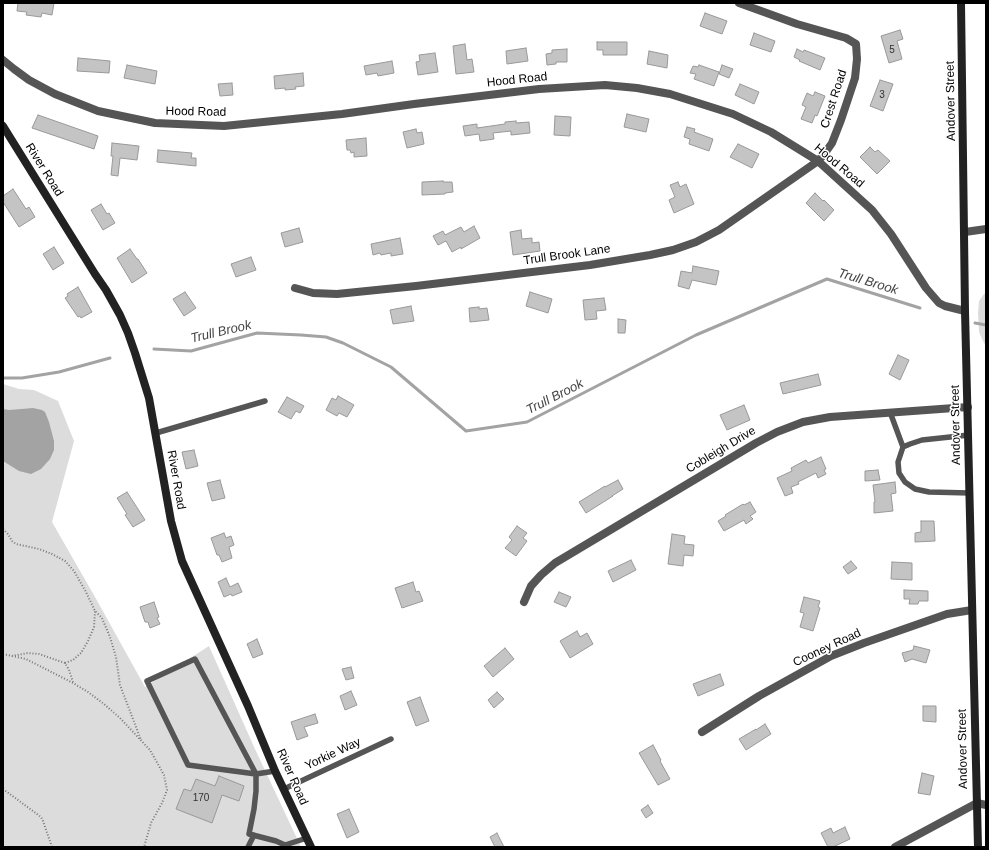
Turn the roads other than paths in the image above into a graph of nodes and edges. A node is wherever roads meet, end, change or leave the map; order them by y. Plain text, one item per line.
1 (739, 3) edge
2 (961, 3) edge
3 (3, 60) edge
4 (3, 126) edge
5 (818, 161) junction
6 (986, 230) edge
7 (965, 232) junction
8 (295, 288) dead end
9 (965, 311) junction
10 (264, 401) dead end
11 (968, 406) junction
12 (890, 412) junction
13 (156, 433) junction
14 (969, 435) junction
15 (904, 447) junction
16 (970, 493) junction
17 (524, 602) dead end
18 (972, 610) junction
19 (702, 732) dead end
20 (390, 739) dead end
21 (275, 771) junction
22 (256, 774) junction
23 (284, 788) junction
24 (977, 803) junction
25 (986, 805) edge
26 (254, 835) junction
27 (307, 838) junction
28 (248, 847) edge
29 (311, 847) edge
30 (895, 847) edge
31 (978, 847) edge

1 - 5 street, Crest Road
2 - 7 main road, Andover Street
3 - 5 street, Hood Road
4 - 13 main road, River Road
5 - 8 street, Trull Brook Lane
5 - 9 street, Hood Road
6 - 7 street
7 - 9 main road, Andover Street
9 - 11 main road, Andover Street
10 - 13 lane
11 - 12 street, Cobleigh Drive
11 - 14 main road, Andover Street
12 - 15 lane
12 - 17 street, Cobleigh Drive
13 - 21 main road, River Road
14 - 15 lane
14 - 16 main road, Andover Street
15 - 16 lane
16 - 18 main road, Andover Street
18 - 19 street, Cooney Road
18 - 24 main road, Andover Street
20 - 23 lane, Yorkie Way
21 - 22 lane
21 - 23 main road, River Road
22 - 22 lane
22 - 26 lane
23 - 27 main road, River Road
24 - 25 street
24 - 30 street
24 - 31 main road, Andover Street
26 - 27 lane
26 - 28 lane
27 - 29 main road, River Road

